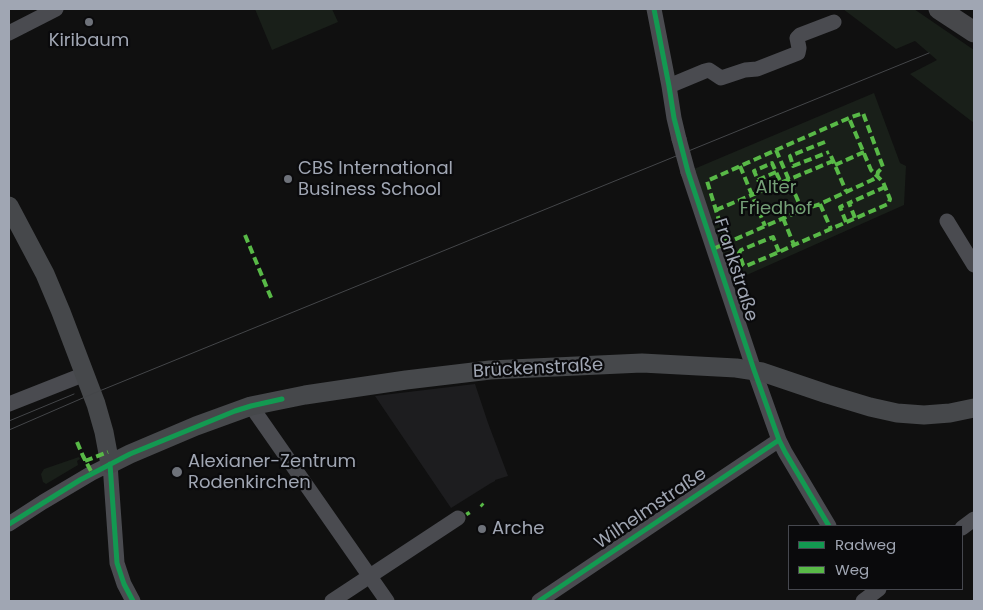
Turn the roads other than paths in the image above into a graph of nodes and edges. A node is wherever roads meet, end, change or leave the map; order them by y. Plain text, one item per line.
1 (56, 9) edge
2 (654, 9) edge
3 (939, 9) edge
4 (834, 22) dead end
5 (974, 32) edge
6 (9, 33) edge
7 (669, 86) junction
8 (9, 206) edge
9 (947, 221) dead end
10 (974, 265) edge
11 (754, 370) junction
12 (87, 381) junction
13 (9, 404) edge
14 (251, 406) junction
15 (974, 408) edge
16 (779, 440) junction
17 (110, 464) junction
18 (458, 518) dead end
19 (974, 519) edge
20 (9, 524) edge
21 (828, 525) edge
22 (963, 527) edge
23 (369, 576) junction
24 (133, 601) edge
25 (332, 601) edge
26 (387, 601) edge
27 (539, 601) edge

1 - 6 street
2 - 7 street, Frankstraße
3 - 5 highway, bridge
4 - 7 street
7 - 11 street, Frankstraße, bridge
8 - 12 main road
9 - 10 street
11 - 14 main road, Brückenstraße
11 - 15 main road, Brückenstraße
11 - 16 street, Frankstraße
12 - 13 street
12 - 17 main road
14 - 17 main road, Brückenstraße
14 - 23 street
16 - 21 street, Frankstraße
16 - 27 street, Wilhelmstraße
17 - 20 street
17 - 24 street
18 - 23 street
19 - 22 street
23 - 25 street
23 - 26 street

